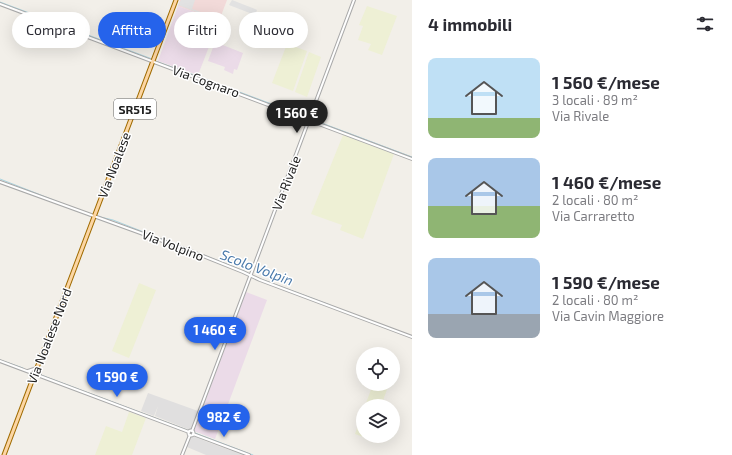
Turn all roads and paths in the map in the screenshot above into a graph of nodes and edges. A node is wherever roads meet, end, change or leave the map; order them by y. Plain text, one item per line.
1 (176, 0) edge
2 (354, 0) edge
3 (0, 4) edge
4 (153, 62) junction
5 (310, 120) junction
6 (412, 159) edge
7 (0, 182) edge
8 (94, 217) junction
9 (251, 275) junction
10 (412, 337) edge
11 (0, 361) edge
12 (26, 371) junction
13 (35, 373) junction
14 (188, 432) junction
15 (193, 432) junction
16 (190, 435) junction
17 (4, 455) edge
18 (182, 455) edge
19 (249, 455) edge

1 - 4 main road, Via Noalese / SR515
2 - 5 street, Via Rivale
3 - 4 street, Via Cognaro
4 - 5 street, Via Cognaro
4 - 8 main road, Via Noalese / SR515
5 - 6 street, Via Cognaro
5 - 9 street, Via Rivale
7 - 8 street, Via Volpino
8 - 9 street, Via Volpino
8 - 13 main road, Via Noalese Nord
9 - 10 street, Via Volpino
9 - 15 street, Via Rivale
11 - 12 street
12 - 13 street
12 - 13 street
13 - 14 street
13 - 17 main road, Via Noalese Nord
14 - 15 street
14 - 16 street
15 - 16 street
15 - 19 street
16 - 18 street

